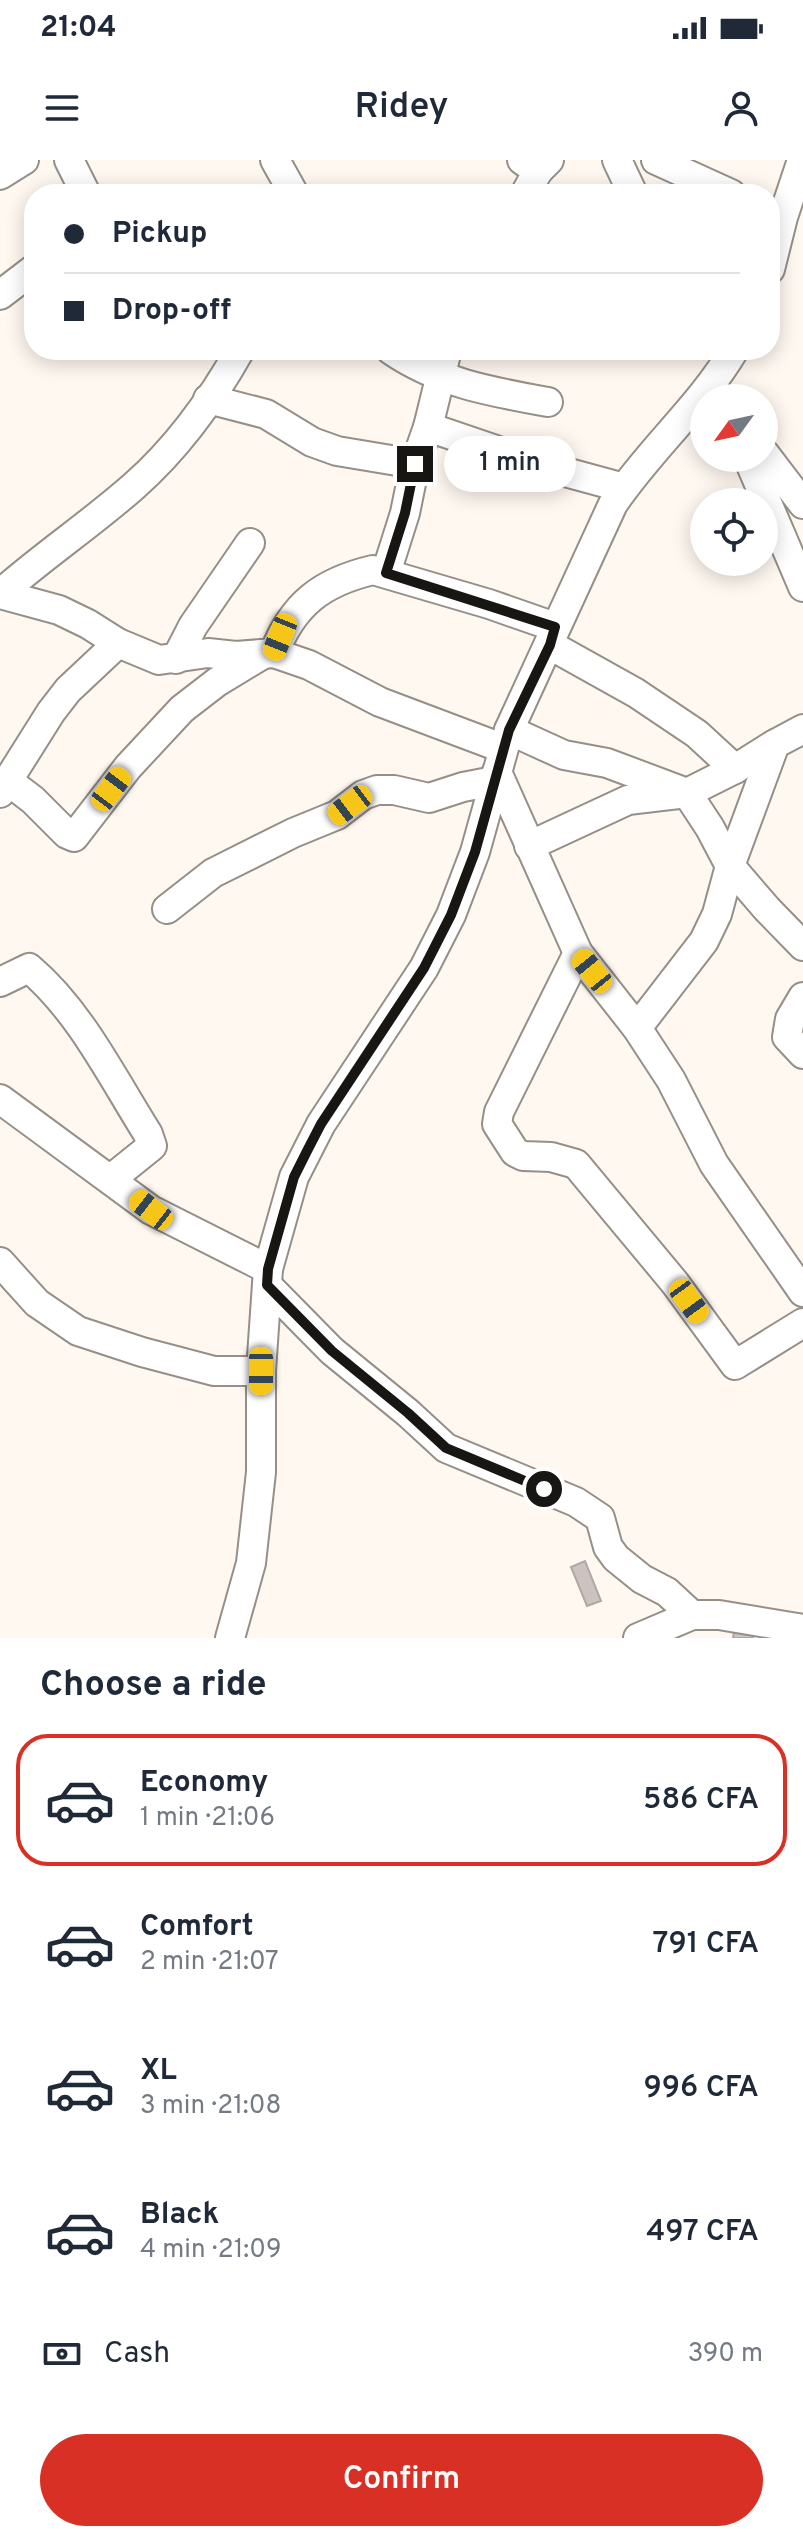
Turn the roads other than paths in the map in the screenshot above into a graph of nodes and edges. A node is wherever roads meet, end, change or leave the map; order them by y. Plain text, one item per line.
1 (24, 160) edge
2 (69, 160) edge
3 (275, 160) edge
4 (617, 160) edge
5 (656, 160) edge
6 (802, 160) edge
7 (0, 175) edge
8 (81, 184) edge
9 (288, 184) edge
10 (628, 184) edge
11 (709, 184) edge
12 (785, 217) edge
13 (24, 277) edge
14 (0, 295) edge
15 (233, 360) edge
16 (408, 360) edge
17 (444, 360) edge
18 (707, 360) edge
19 (729, 360) edge
20 (440, 378) junction
21 (713, 384) edge
22 (716, 384) edge
23 (208, 399) junction
24 (548, 402) dead end
25 (690, 414) edge
26 (428, 427) junction
27 (415, 464) junction
28 (778, 471) edge
29 (754, 472) edge
30 (624, 488) junction
31 (803, 504) edge
32 (250, 543) dead end
33 (386, 573) junction
34 (803, 587) edge
35 (0, 594) edge
36 (552, 636) junction
37 (118, 643) junction
38 (267, 655) junction
39 (176, 659) junction
40 (803, 729) edge
41 (775, 744) junction
42 (501, 758) junction
43 (735, 769) junction
44 (4, 787) edge
45 (687, 793) junction
46 (529, 846) junction
47 (730, 866) junction
48 (167, 909) dead end
49 (803, 946) edge
50 (578, 953) junction
51 (0, 982) edge
52 (803, 997) edge
53 (637, 1028) junction
54 (803, 1054) edge
55 (0, 1099) edge
56 (111, 1179) junction
57 (0, 1262) edge
58 (268, 1277) junction
59 (803, 1292) edge
60 (803, 1323) edge
61 (261, 1371) junction
62 (692, 1615) junction
63 (803, 1629) edge
64 (230, 1638) edge
65 (638, 1638) edge

1 - 7 street
2 - 8 street
3 - 9 street
4 - 10 street
5 - 11 street
6 - 12 street
13 - 14 street
15 - 23 street
16 - 20 street
17 - 20 street
18 - 21 street
19 - 22 street
20 - 24 street
20 - 26 street
23 - 27 street
23 - 35 street
25 - 30 street
26 - 27 street
26 - 30 street
27 - 33 street
28 - 31 street
29 - 34 street
30 - 36 street
32 - 39 street
33 - 36 street
33 - 38 street
35 - 37 street
36 - 42 street
36 - 43 street
37 - 39 street
37 - 44 street
38 - 39 street
38 - 42 street
38 - 44 street
40 - 41 street
41 - 43 street
41 - 47 street
42 - 45 street
42 - 46 street
42 - 48 street
42 - 58 street
43 - 45 street
45 - 46 street
45 - 47 street
46 - 50 street
47 - 49 street
47 - 53 street
50 - 53 street
50 - 60 street
51 - 56 street
52 - 54 street
53 - 59 street
55 - 56 street
56 - 58 street
57 - 61 street
58 - 61 street
58 - 62 street
61 - 64 street
62 - 63 street
62 - 65 street

